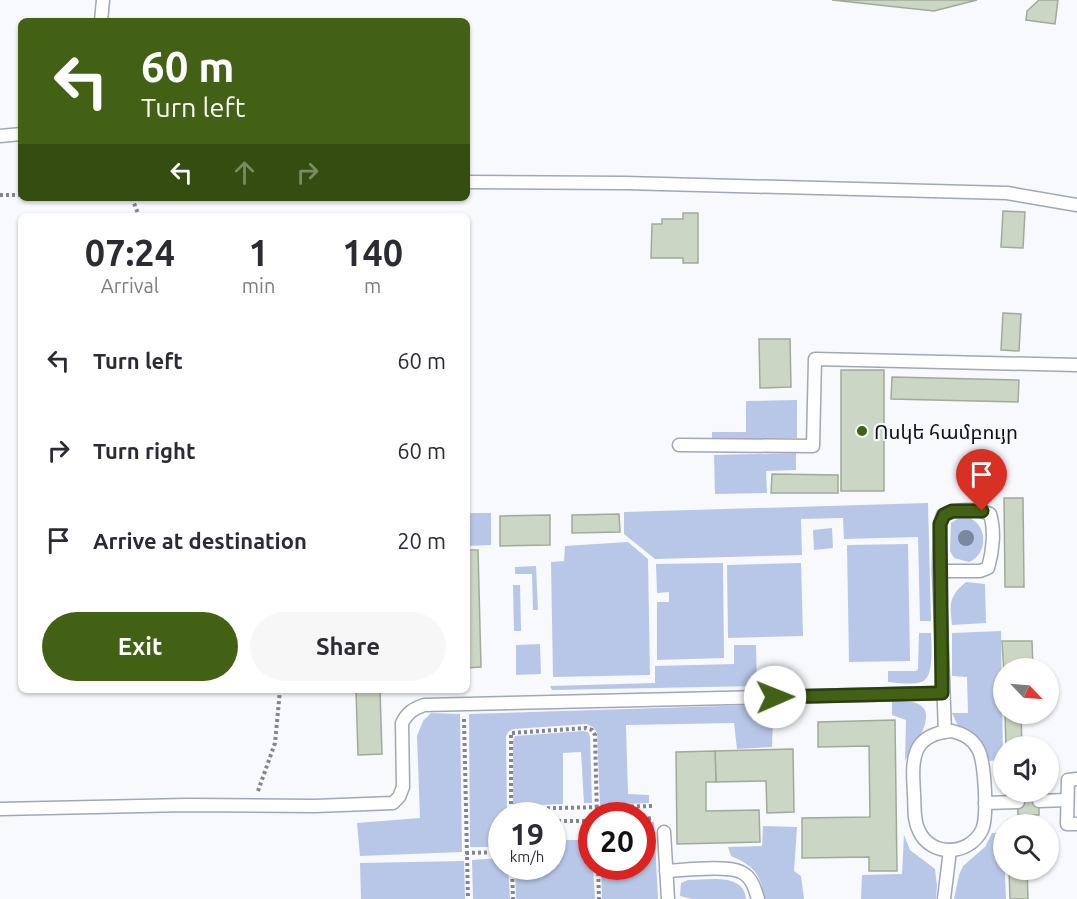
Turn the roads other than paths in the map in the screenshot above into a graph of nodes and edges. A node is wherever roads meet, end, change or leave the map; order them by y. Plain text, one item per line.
1 (103, 0) edge
2 (101, 18) edge
3 (18, 134) edge
4 (0, 136) edge
5 (470, 182) edge
6 (1077, 205) edge
7 (1077, 365) edge
8 (679, 444) dead end
9 (939, 571) junction
10 (942, 693) junction
11 (945, 732) junction
12 (1077, 779) edge
13 (1059, 800) edge
14 (1067, 800) junction
15 (1018, 802) dead end
16 (985, 803) junction
17 (0, 809) edge
18 (1077, 824) edge
19 (664, 832) dead end
20 (950, 850) junction
21 (666, 871) junction
22 (668, 899) edge
23 (758, 899) edge
24 (944, 899) edge

1 - 2 lane
3 - 4 lane
5 - 6 lane
7 - 8 lane
9 - 9 lane
9 - 10 lane
10 - 11 lane
10 - 17 lane
11 - 16 lane
11 - 20 lane
12 - 14 lane
13 - 14 lane
14 - 18 lane
15 - 16 lane
16 - 20 lane
19 - 21 lane
20 - 24 lane
21 - 22 lane
21 - 23 lane

